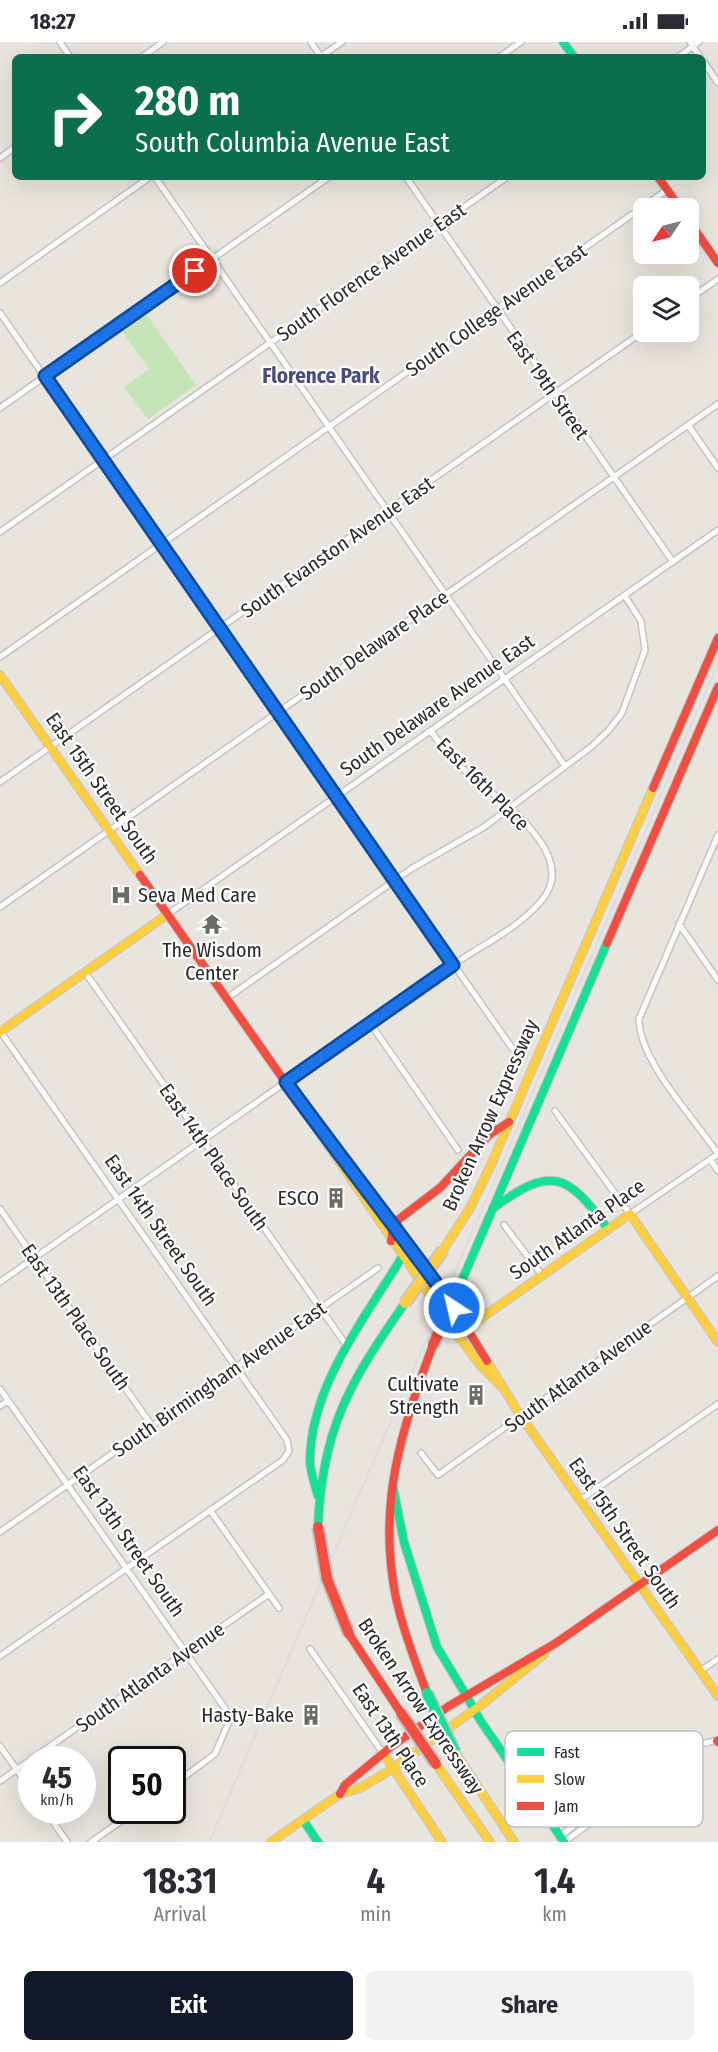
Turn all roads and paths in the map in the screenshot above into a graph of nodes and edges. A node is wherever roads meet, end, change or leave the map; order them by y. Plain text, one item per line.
1 (163, 42) edge
2 (342, 42) edge
3 (520, 42) edge
4 (699, 42) edge
5 (691, 44) edge
6 (146, 54) edge
7 (325, 54) edge
8 (503, 54) edge
9 (706, 65) edge
10 (718, 83) edge
11 (146, 180) edge
12 (157, 180) edge
13 (325, 180) edge
14 (408, 180) edge
15 (503, 180) edge
16 (660, 180) edge
17 (667, 190) junction
18 (673, 198) edge
19 (438, 225) junction
20 (699, 236) edge
21 (212, 259) junction
22 (718, 263) edge
23 (718, 279) edge
24 (0, 283) edge
25 (699, 292) edge
26 (496, 310) junction
27 (0, 313) edge
28 (633, 339) edge
29 (271, 342) junction
30 (45, 376) junction
31 (554, 394) junction
32 (718, 404) edge
33 (0, 408) edge
34 (688, 425) junction
35 (328, 427) junction
36 (103, 460) junction
37 (718, 468) edge
38 (613, 477) junction
39 (387, 512) junction
40 (718, 530) edge
41 (0, 532) edge
42 (161, 545) junction
43 (673, 562) junction
44 (445, 596) junction
45 (625, 596) junction
46 (219, 629) junction
47 (718, 638) edge
48 (0, 657) edge
49 (0, 675) edge
50 (505, 680) junction
51 (718, 687) edge
52 (278, 713) junction
53 (430, 731) junction
54 (51, 747) junction
55 (565, 766) junction
56 (0, 782) edge
57 (336, 798) junction
58 (511, 807) junction
59 (110, 831) junction
60 (718, 835) edge
61 (394, 881) junction
62 (0, 907) edge
63 (168, 914) junction
64 (679, 924) junction
65 (453, 965) junction
66 (85, 972) junction
67 (718, 980) edge
68 (226, 998) junction
69 (370, 1023) junction
70 (0, 1032) edge
71 (512, 1048) dead end
72 (286, 1082) junction
73 (555, 1110) dead end
74 (509, 1122) junction
75 (318, 1129) junction
76 (203, 1140) junction
77 (459, 1150) dead end
78 (718, 1154) edge
79 (710, 1159) junction
80 (718, 1171) edge
81 (118, 1200) junction
82 (0, 1209) edge
83 (492, 1209) junction
84 (630, 1215) junction
85 (394, 1223) junction
86 (504, 1225) dead end
87 (608, 1229) junction
88 (391, 1241) junction
89 (402, 1257) junction
90 (34, 1258) junction
91 (378, 1268) dead end
92 (542, 1275) junction
93 (718, 1276) edge
94 (0, 1282) edge
95 (688, 1298) junction
96 (320, 1308) junction
97 (467, 1327) junction
98 (457, 1335) junction
99 (344, 1342) dead end
100 (718, 1342) edge
101 (236, 1367) junction
102 (503, 1388) junction
103 (0, 1389) edge
104 (8, 1401) junction
105 (718, 1404) edge
106 (0, 1407) edge
107 (521, 1416) junction
108 (152, 1426) junction
109 (422, 1453) dead end
110 (391, 1474) junction
111 (68, 1485) junction
112 (318, 1496) junction
113 (580, 1500) junction
114 (210, 1510) junction
115 (718, 1530) edge
116 (0, 1532) edge
117 (126, 1568) junction
118 (640, 1586) junction
119 (269, 1594) junction
120 (279, 1608) dead end
121 (556, 1643) junction
122 (310, 1649) dead end
123 (185, 1652) junction
124 (0, 1656) edge
125 (718, 1659) edge
126 (700, 1671) junction
127 (466, 1695) junction
128 (718, 1696) edge
129 (475, 1712) junction
130 (718, 1741) edge
131 (703, 1744) edge
132 (0, 1746) edge
133 (382, 1753) junction
134 (505, 1756) edge
135 (391, 1769) junction
136 (16, 1770) junction
137 (18, 1773) edge
138 (186, 1776) edge
139 (0, 1781) edge
140 (340, 1794) junction
141 (303, 1820) junction
142 (55, 1824) edge
143 (117, 1824) edge
144 (554, 1827) edge
145 (581, 1827) edge
146 (563, 1840) edge
147 (68, 1842) edge
148 (91, 1842) edge
149 (271, 1842) edge
150 (318, 1842) edge
151 (442, 1842) edge
152 (490, 1842) edge
153 (514, 1842) edge

1 - 6 street
2 - 7 street
3 - 8 street
4 - 5 street
9 - 10 street
11 - 24 street
12 - 21 street
13 - 21 street
14 - 19 street, East 19th Street
15 - 19 street, South Florence Avenue East
16 - 17 main road
17 - 18 main road
17 - 26 street, South College Avenue East
19 - 26 street, East 19th Street
19 - 29 street, South Florence Avenue East
20 - 22 main road
21 - 29 street
21 - 30 street
23 - 25 street
26 - 31 street, East 19th Street
26 - 35 street, South College Avenue East
27 - 30 street
28 - 31 street, South Evanston Avenue East
29 - 35 street
29 - 36 street, South Florence Avenue East
30 - 33 street
30 - 36 street
31 - 38 street, East 19th Street
31 - 39 street, South Evanston Avenue East
32 - 34 street, South Delaware Place
34 - 37 street
34 - 38 street, South Delaware Place
35 - 39 street
35 - 42 street, South College Avenue East
36 - 41 street, South Florence Avenue East
36 - 42 street
38 - 43 street, East 19th Street
38 - 44 street, South Delaware Place
39 - 44 street
39 - 46 street, South Evanston Avenue East
40 - 43 street, South Delaware Avenue East
42 - 46 street
42 - 48 street, South College Avenue East
43 - 45 street, South Delaware Avenue East
44 - 50 street
44 - 52 street, South Delaware Place
45 - 50 street, South Delaware Avenue East
45 - 55 street
46 - 52 street
46 - 54 street, South Evanston Avenue East
47 - 74 main road, Broken Arrow Expressway
49 - 54 main road, East 15th Street South
50 - 53 street, South Delaware Avenue East
50 - 55 street
51 - 83 main road, Broken Arrow Expressway
52 - 57 street
52 - 59 street, South Delaware Place
53 - 57 street, South Delaware Avenue East
53 - 58 street, East 16th Place
54 - 56 street, South Evanston Avenue East
54 - 59 main road, East 15th Street South
55 - 58 street
57 - 61 street
57 - 63 street, South Delaware Avenue East
58 - 61 street
58 - 65 street, East 16th Place
59 - 62 street, South Delaware Place
59 - 63 main road, East 15th Street South
60 - 64 street
61 - 65 street
61 - 68 street
63 - 66 main road, South Delaware Avenue East
63 - 68 main road, East 15th Street South
64 - 67 street
64 - 78 street
65 - 69 street
65 - 71 street
66 - 70 main road, South Delaware Avenue East
66 - 76 street, East 14th Place South
68 - 72 main road, East 15th Street South
69 - 72 street
69 - 77 street
70 - 81 street, East 14th Street South
72 - 75 main road, East 15th Street South
72 - 76 street
73 - 84 street
74 - 85 main road
74 - 112 main road, Broken Arrow Expressway, bridge
75 - 85 main road, East 15th Street South
75 - 88 main road, East 15th Street South
76 - 81 street
76 - 96 street, East 14th Place South
78 - 79 street, South Atlanta Place
79 - 80 street
79 - 84 street, South Atlanta Place
81 - 90 street
81 - 101 street, East 14th Street South
82 - 90 street, East 13th Place South
83 - 87 main road
83 - 110 main road, Broken Arrow Expressway, bridge
84 - 87 main road, South Atlanta Place
84 - 95 main road
85 - 88 main road
85 - 97 main road, East 15th Street South
86 - 92 street
87 - 92 main road, South Atlanta Place
88 - 89 main road, East 15th Street South
89 - 98 main road, East 15th Street South
89 - 112 main road
90 - 94 street
90 - 108 street, East 13th Place South
91 - 96 street, South Birmingham Avenue East
92 - 97 main road, South Atlanta Place
93 - 95 street, South Atlanta Avenue
95 - 100 main road
95 - 107 street, South Atlanta Avenue
96 - 99 street, East 14th Place South
96 - 101 street, South Birmingham Avenue East
97 - 98 main road, South Atlanta Place
97 - 102 main road, East 15th Street South
98 - 102 main road, East 15th Street South
101 - 108 street, South Birmingham Avenue East
101 - 114 street, East 14th Street South
102 - 107 main road, East 15th Street South
103 - 104 street, East 13th Street South
104 - 106 street
104 - 111 street, East 13th Street South
105 - 113 street
107 - 109 street, South Atlanta Avenue
107 - 113 main road, East 15th Street South
108 - 111 street, South Birmingham Avenue East
110 - 127 main road
110 - 153 main road, Broken Arrow Expressway, bridge
111 - 116 street, South Birmingham Avenue East
111 - 117 street, East 13th Street South
112 - 152 main road, Broken Arrow Expressway, bridge
113 - 118 main road, East 15th Street South
114 - 117 street
114 - 119 street
115 - 118 main road
117 - 123 street, East 13th Street South
117 - 124 street
118 - 121 main road
118 - 126 main road, East 15th Street South
119 - 120 street
119 - 123 street, South Atlanta Avenue
121 - 127 main road
121 - 129 main road
122 - 133 street, East 13th Place
123 - 136 street, South Atlanta Avenue
123 - 138 street, East 13th Street South
125 - 126 street
126 - 128 main road, East 15th Street South
127 - 129 main road
127 - 133 main road
129 - 134 main road
129 - 135 main road
130 - 131 street
132 - 136 street
133 - 135 main road, East 13th Place
133 - 140 main road
135 - 140 main road
135 - 151 main road, East 13th Place
136 - 137 street
136 - 139 street, South Atlanta Avenue
140 - 141 main road
141 - 149 main road
141 - 150 main road
142 - 147 street
143 - 148 street
144 - 146 main road
145 - 146 street

